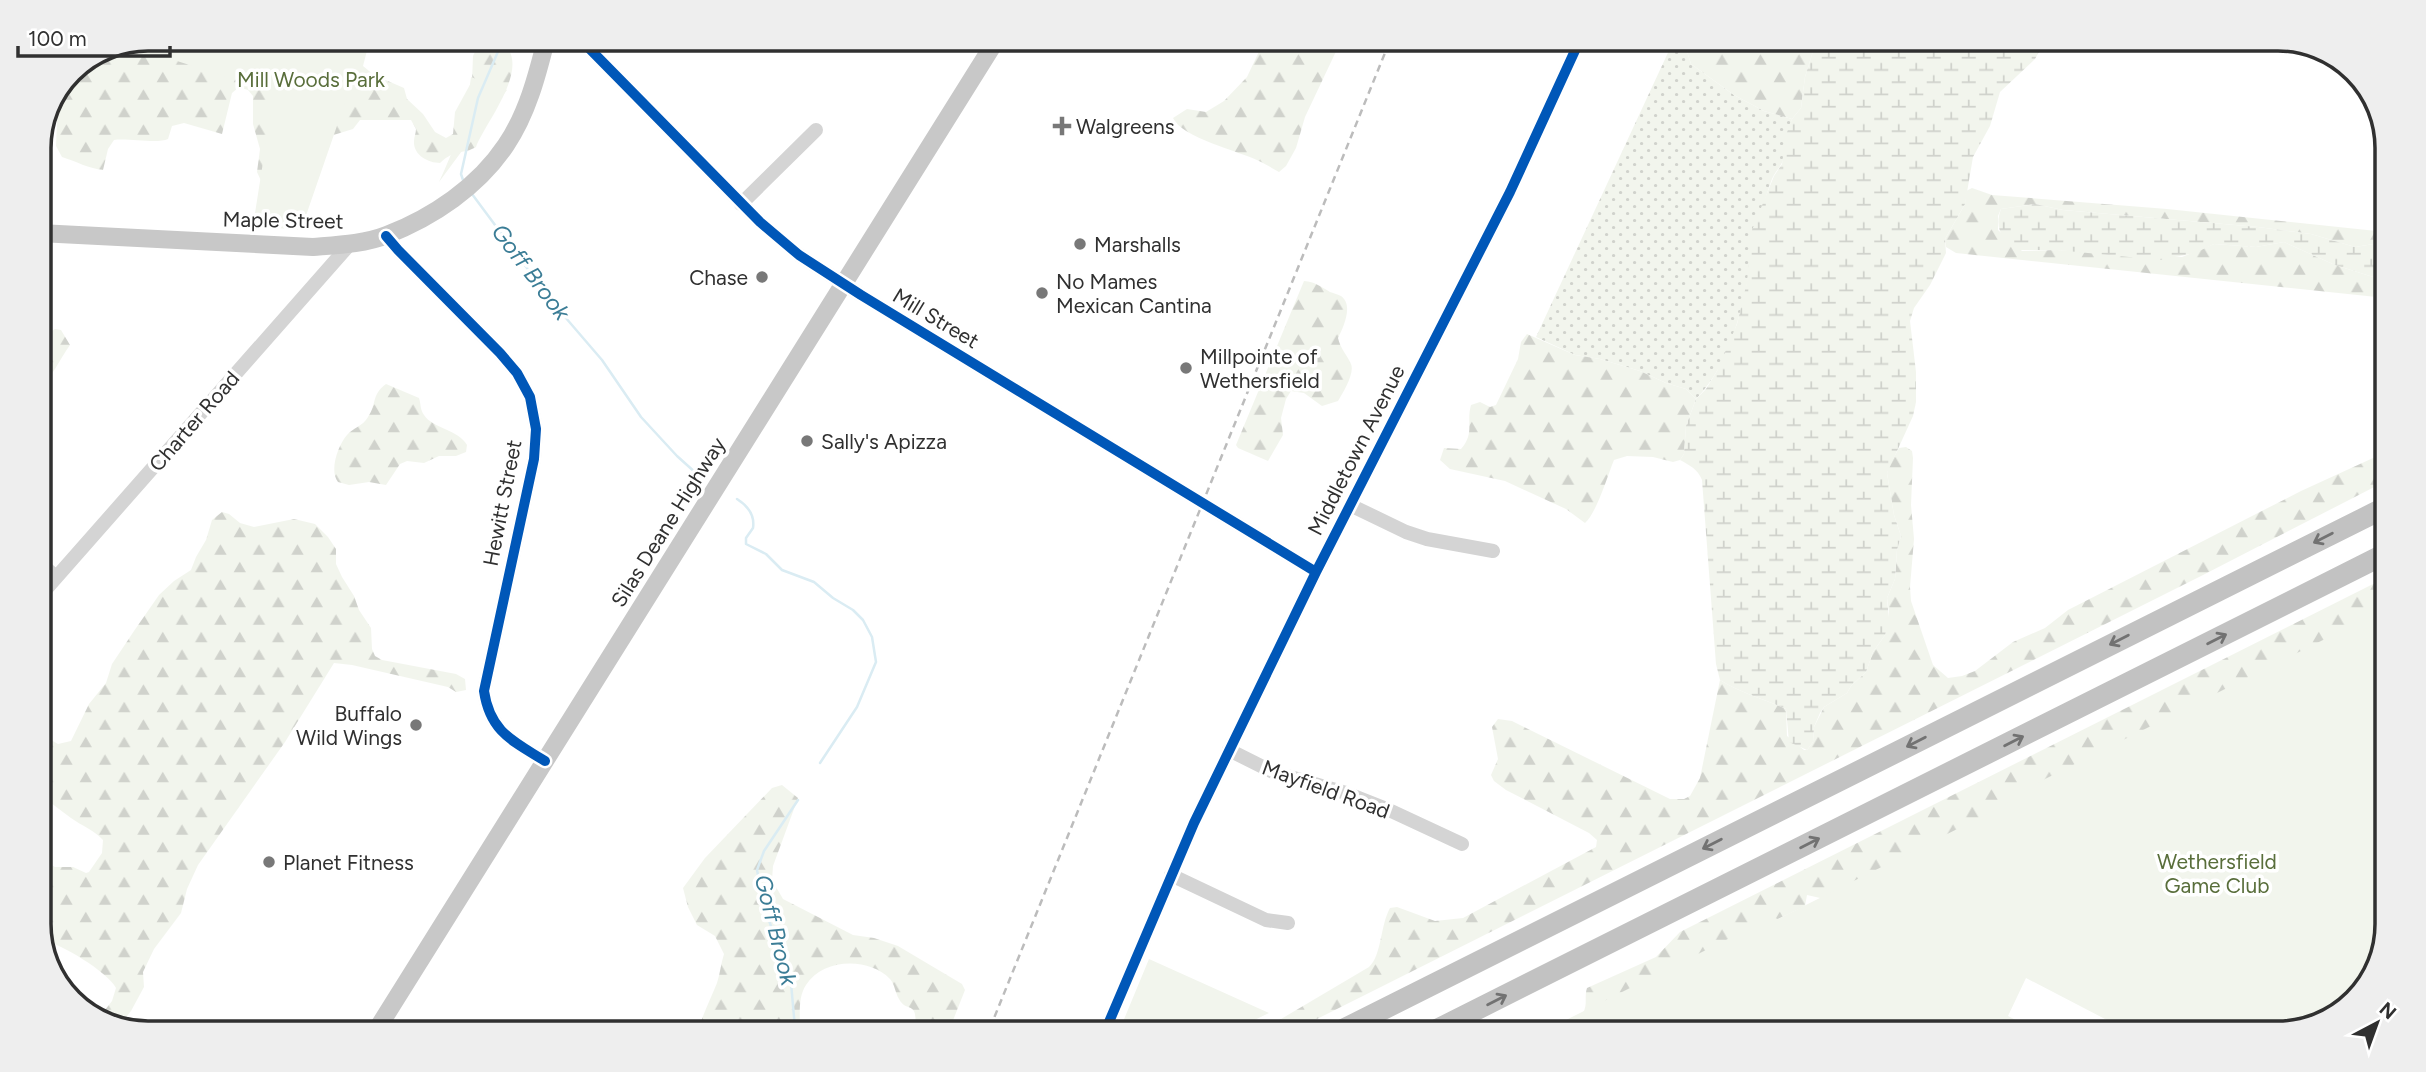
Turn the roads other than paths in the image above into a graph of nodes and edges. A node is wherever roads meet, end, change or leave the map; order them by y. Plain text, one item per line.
1 (543, 51) edge
2 (592, 51) edge
3 (989, 51) edge
4 (1575, 51) edge
5 (816, 130) dead end
6 (741, 204) junction
7 (51, 234) edge
8 (386, 236) junction
9 (350, 244) junction
10 (844, 284) junction
11 (1350, 505) junction
12 (2375, 513) edge
13 (1493, 551) dead end
14 (2375, 559) edge
15 (1316, 572) junction
16 (51, 573) edge
17 (56, 578) junction
18 (51, 584) edge
19 (1229, 750) junction
20 (545, 761) junction
21 (1462, 844) dead end
22 (1171, 875) junction
23 (1288, 923) dead end
24 (382, 1021) edge
25 (1109, 1021) edge
26 (1360, 1021) edge
27 (1454, 1021) edge

1 - 8 main road, Maple Street
2 - 6 street, Mill Street
3 - 10 main road, Silas Deane Highway
4 - 11 street, Middletown Avenue
5 - 6 street
6 - 10 street, Mill Street
7 - 9 main road, Maple Street
8 - 9 main road, Maple Street
8 - 20 street, Hewitt Street
9 - 17 street, Charter Road
10 - 15 street, Mill Street
10 - 20 main road, Silas Deane Highway
11 - 13 street
11 - 15 street, Middletown Avenue
12 -> 26 highway
27 -> 14 highway
15 - 19 street, Middletown Avenue
16 - 17 street
17 - 18 street, Charter Road
19 - 21 street, Mayfield Road
19 - 22 street, Middletown Avenue
20 - 24 main road, Silas Deane Highway
22 - 23 street
22 - 25 street, Middletown Avenue

